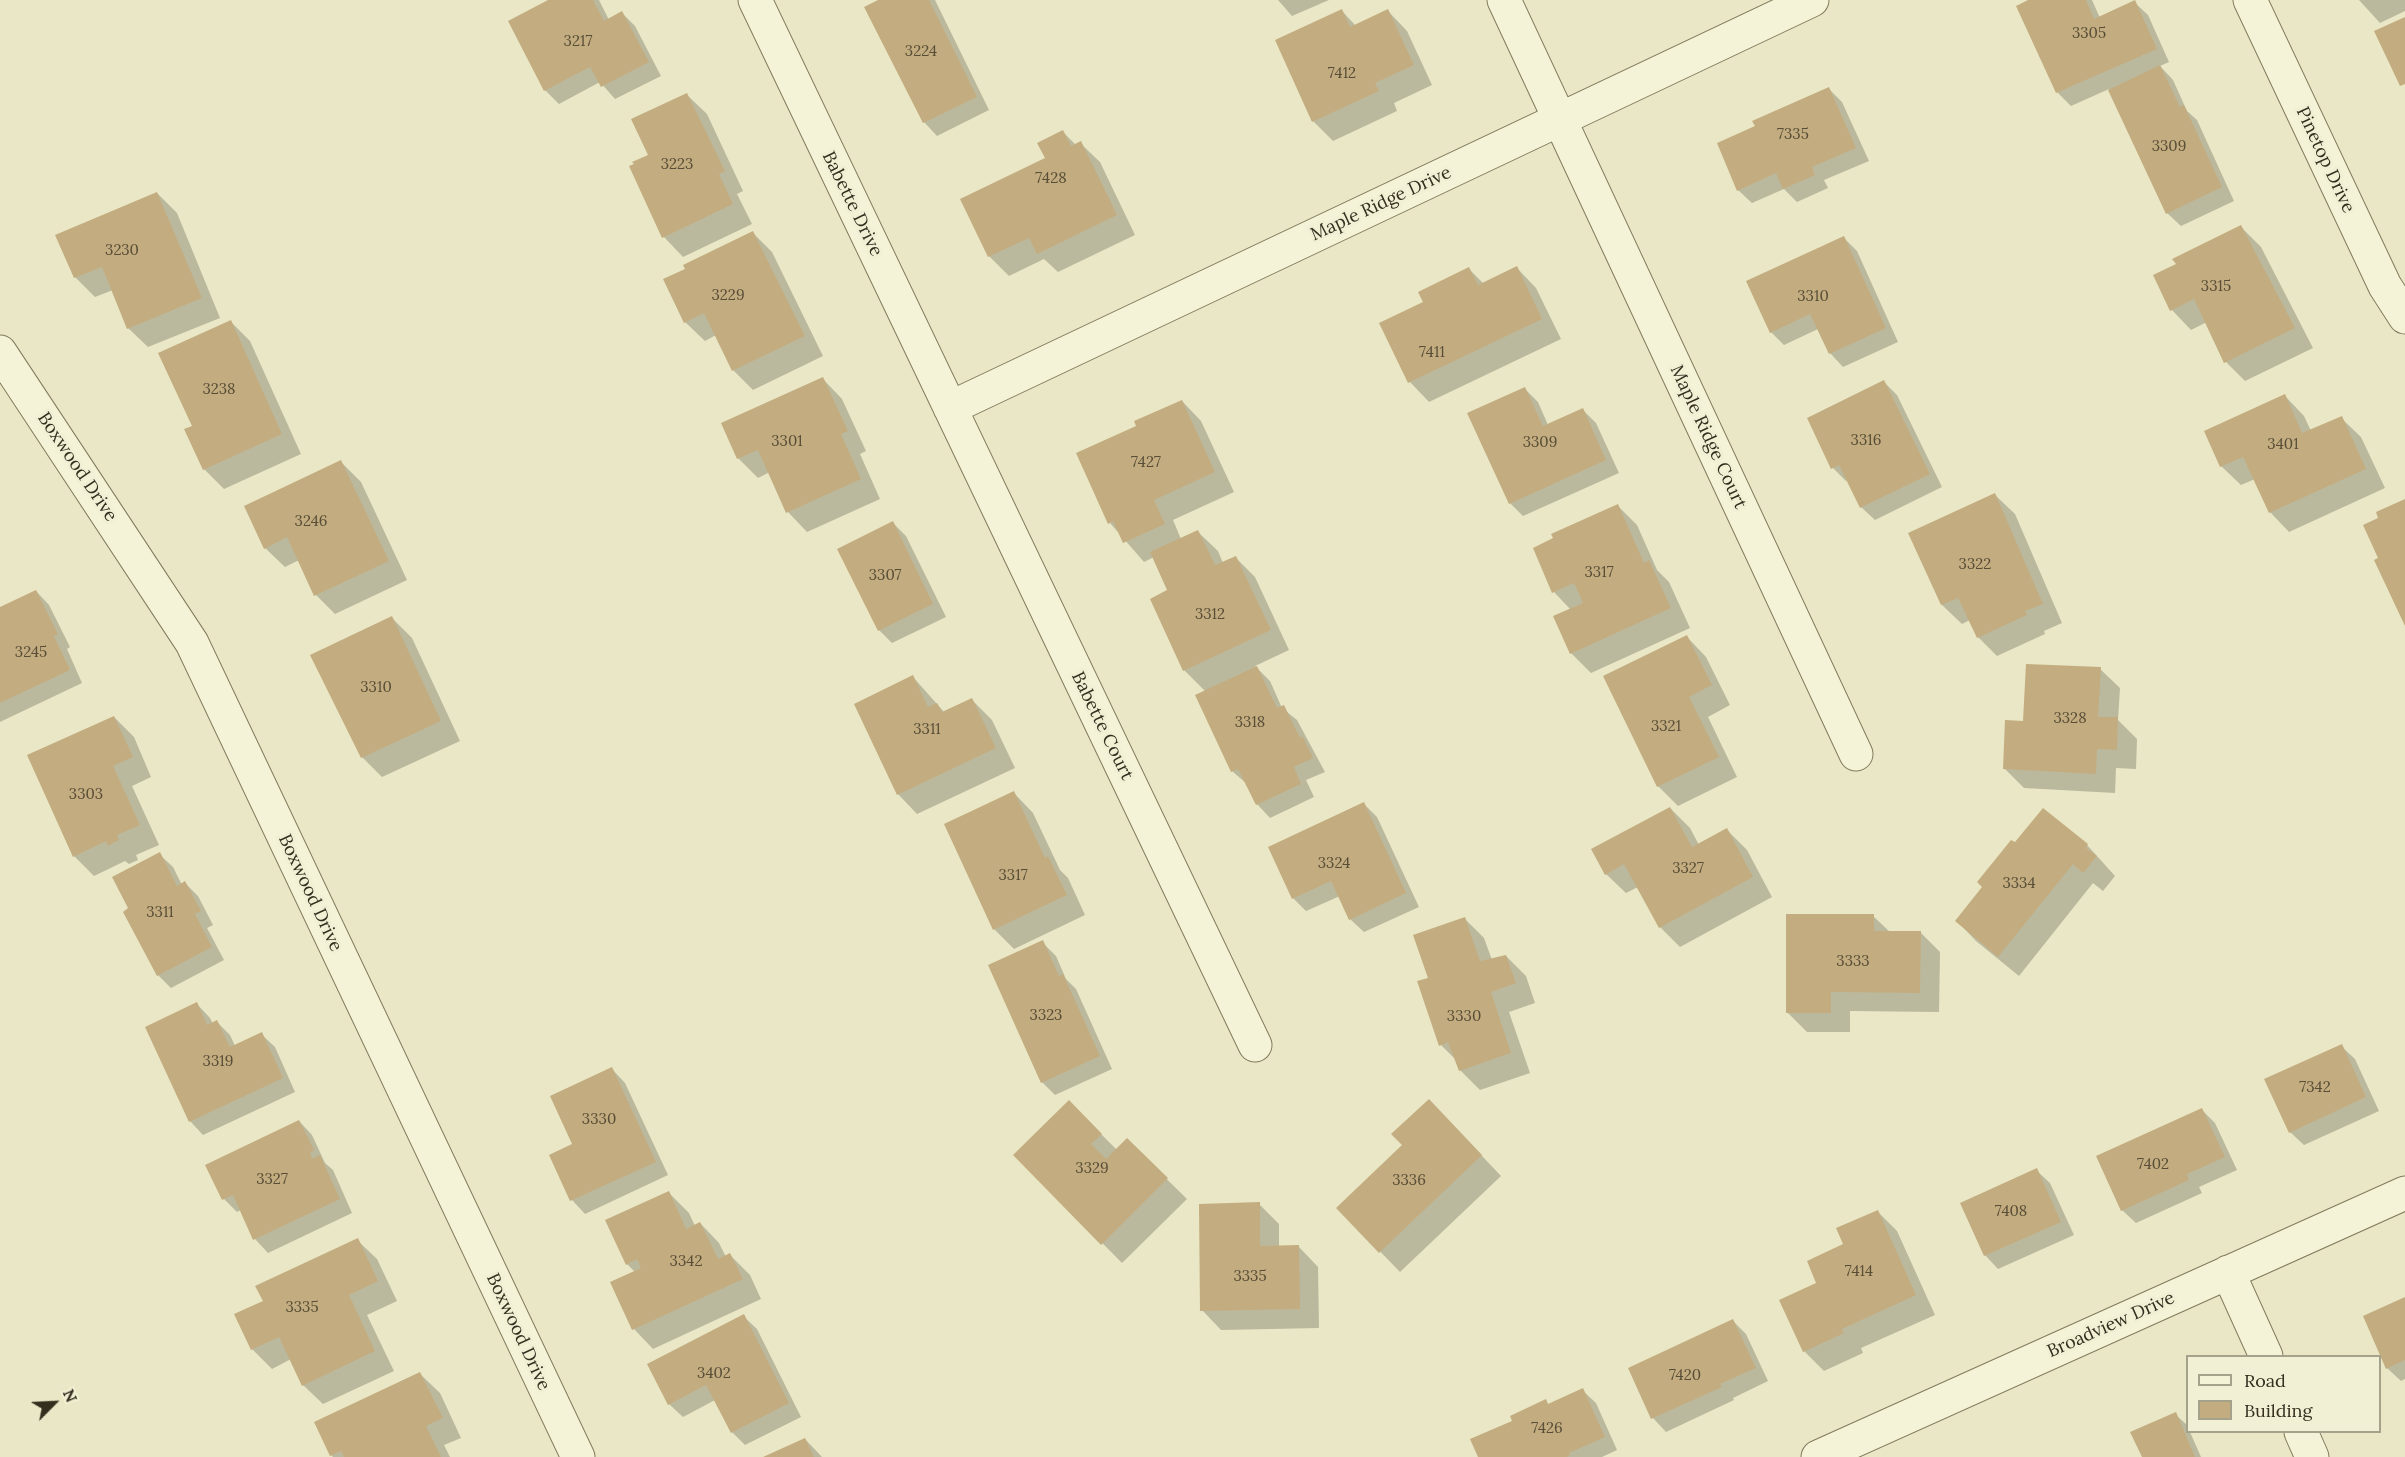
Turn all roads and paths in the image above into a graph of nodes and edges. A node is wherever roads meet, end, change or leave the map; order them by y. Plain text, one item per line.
1 (755, 0) edge
2 (1504, 0) edge
3 (1812, 0) edge
4 (2250, 0) edge
5 (1559, 120) junction
6 (2405, 317) edge
7 (0, 352) edge
8 (950, 408) junction
9 (1856, 754) dead end
10 (1255, 1045) dead end
11 (2405, 1193) edge
12 (2228, 1272) junction
13 (2266, 1355) edge
14 (2302, 1433) edge
15 (578, 1457) edge
16 (1818, 1457) edge
17 (2312, 1457) edge

1 - 8 street, Babette Drive
2 - 5 street, Maple Ridge Court
3 - 5 street, Maple Ridge Drive
4 - 6 street, Pinetop Drive
5 - 8 street, Maple Ridge Drive
5 - 9 street, Maple Ridge Court
7 - 15 street, Boxwood Drive
8 - 10 street, Babette Court
11 - 12 street, Broadview Drive
12 - 13 street
12 - 16 street, Broadview Drive
14 - 17 street

